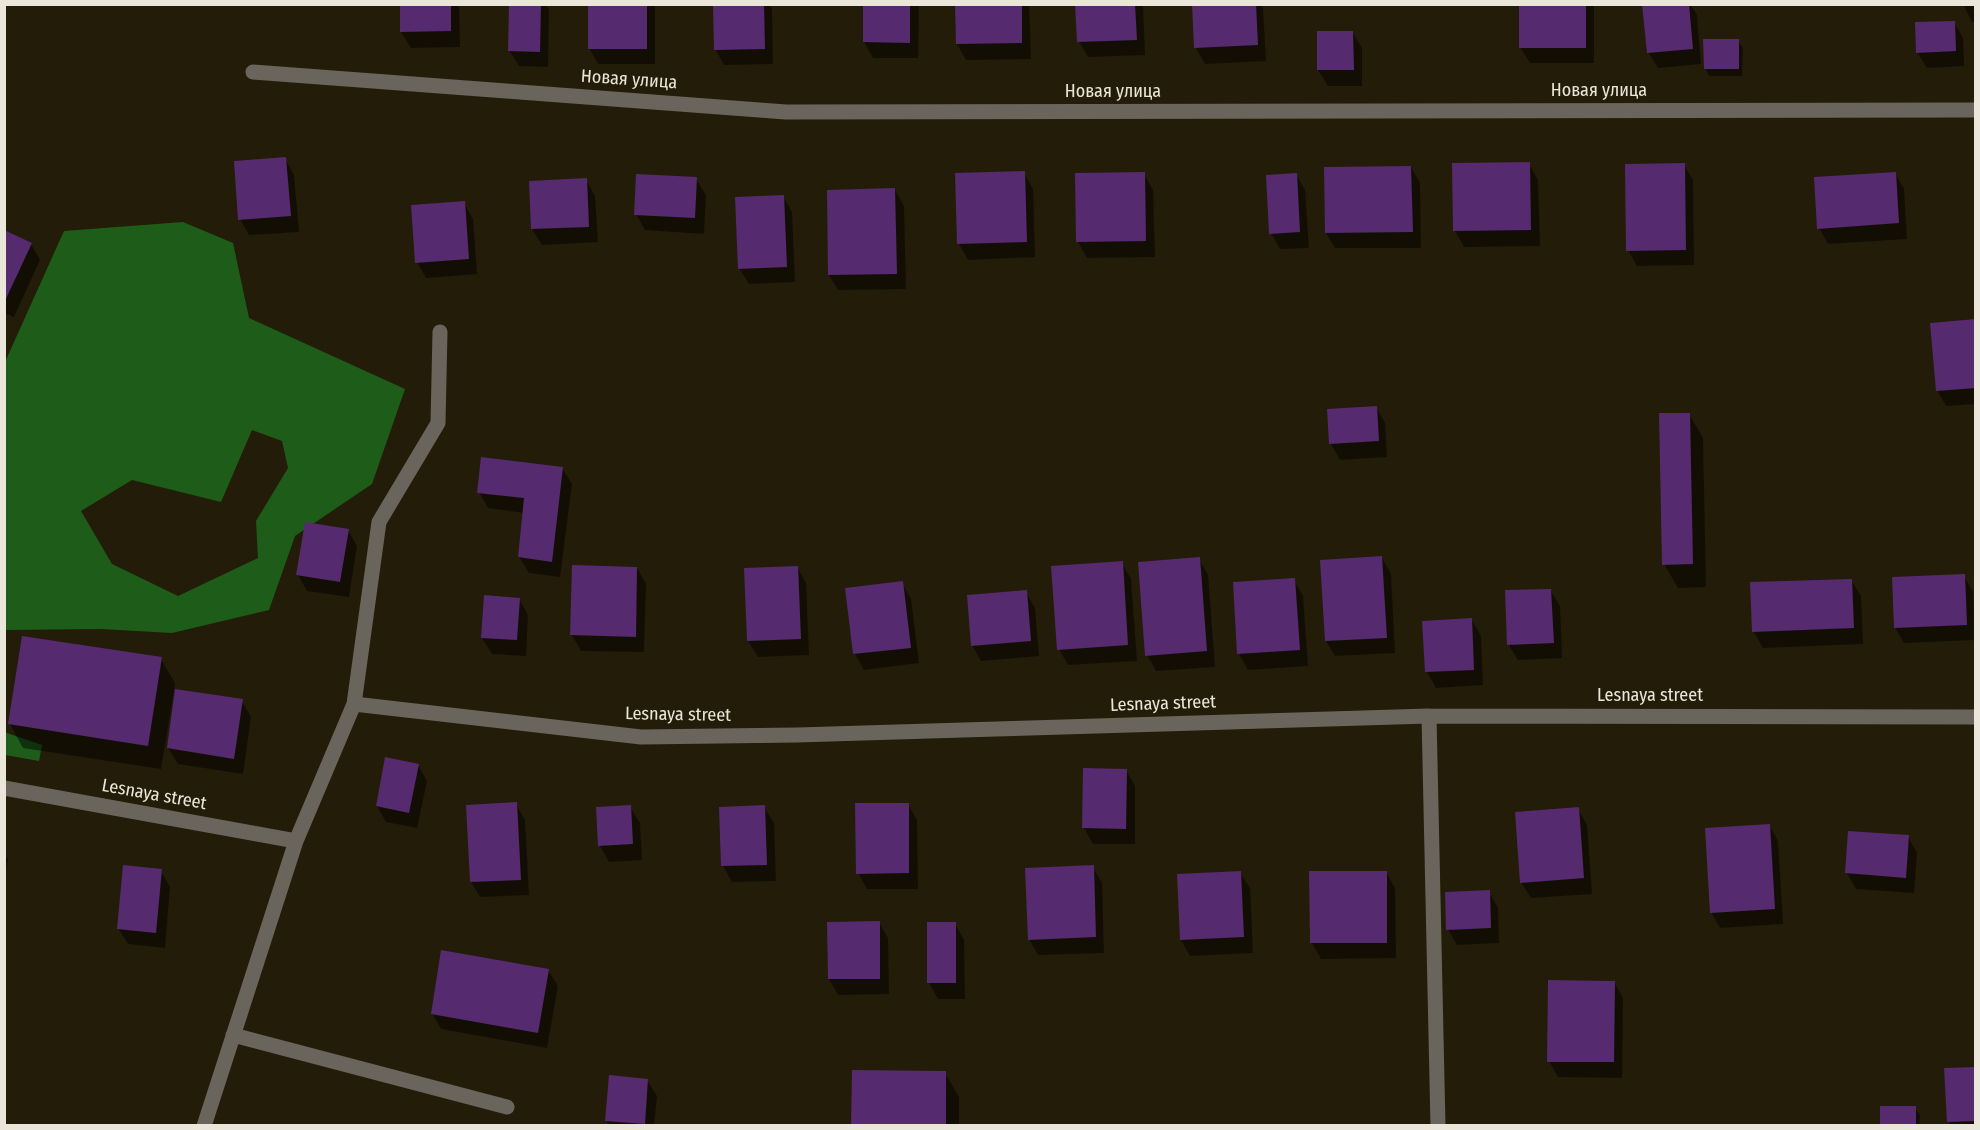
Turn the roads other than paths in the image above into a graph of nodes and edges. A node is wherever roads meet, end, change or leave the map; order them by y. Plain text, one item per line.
1 (253, 72) dead end
2 (1976, 110) edge
3 (440, 333) dead end
4 (354, 705) junction
5 (1429, 716) junction
6 (1976, 717) edge
7 (4, 788) edge
8 (296, 841) junction
9 (233, 1035) junction
10 (507, 1107) dead end
11 (204, 1125) edge
12 (1438, 1125) edge

1 - 2 street, Новая улица
3 - 4 street
4 - 5 street, Lesnaya street
4 - 8 street
5 - 6 street, Lesnaya street
5 - 12 street
7 - 8 street, Lesnaya street
8 - 9 street
9 - 10 street
9 - 11 street

